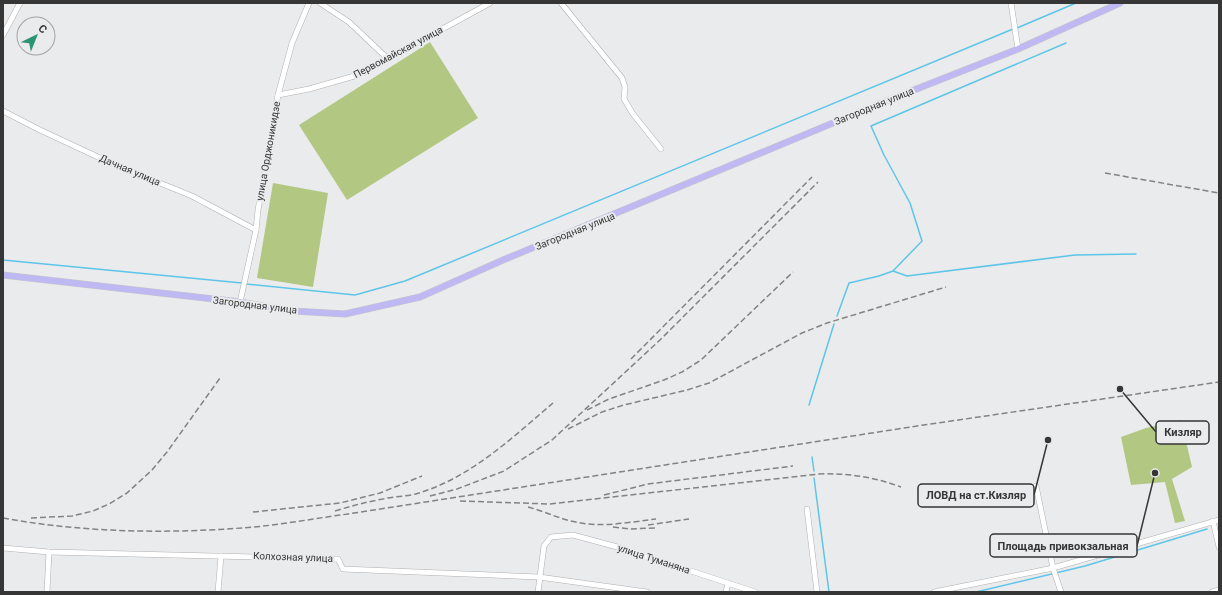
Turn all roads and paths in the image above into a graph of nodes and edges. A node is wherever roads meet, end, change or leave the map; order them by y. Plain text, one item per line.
1 (20, 3) edge
2 (309, 3) edge
3 (320, 3) edge
4 (490, 3) edge
5 (561, 3) edge
6 (1011, 3) edge
7 (1120, 3) edge
8 (3, 35) edge
9 (1018, 48) junction
10 (388, 59) junction
11 (278, 95) junction
12 (3, 111) edge
13 (661, 149) dead end
14 (256, 230) junction
15 (3, 275) edge
16 (240, 302) junction
17 (1036, 486) dead end
18 (807, 509) dead end
19 (1216, 521) edge
20 (1219, 547) edge
21 (3, 548) edge
22 (49, 552) junction
23 (221, 556) junction
24 (1053, 568) junction
25 (539, 577) junction
26 (728, 583) junction
27 (1219, 590) edge
28 (47, 592) edge
29 (218, 592) edge
30 (538, 592) edge
31 (646, 592) edge
32 (726, 592) edge
33 (754, 592) edge
34 (817, 592) edge
35 (934, 592) edge
36 (1061, 592) edge
37 (1212, 592) edge

1 - 8 street
2 - 11 street, улица Орджоникидзе
3 - 10 street
4 - 10 street, Первомайская улица
5 - 13 street
6 - 9 street
7 - 9 main road, Загородная улица
9 - 16 main road, Загородная улица
10 - 11 street, Первомайская улица
11 - 14 street, улица Орджоникидзе
12 - 14 street, Дачная улица
14 - 16 street, улица Орджоникидзе
15 - 16 main road, Загородная улица
17 - 24 street
18 - 34 street
19 - 20 street
19 - 24 street
21 - 22 street, Колхозная улица
22 - 23 street, Колхозная улица
22 - 28 street
23 - 25 street, Колхозная улица
23 - 29 street
24 - 35 street
24 - 36 street
25 - 26 street, улица Туманяна
25 - 30 street
25 - 31 street, Колхозная улица
26 - 32 street
26 - 33 street, улица Туманяна
27 - 37 street

